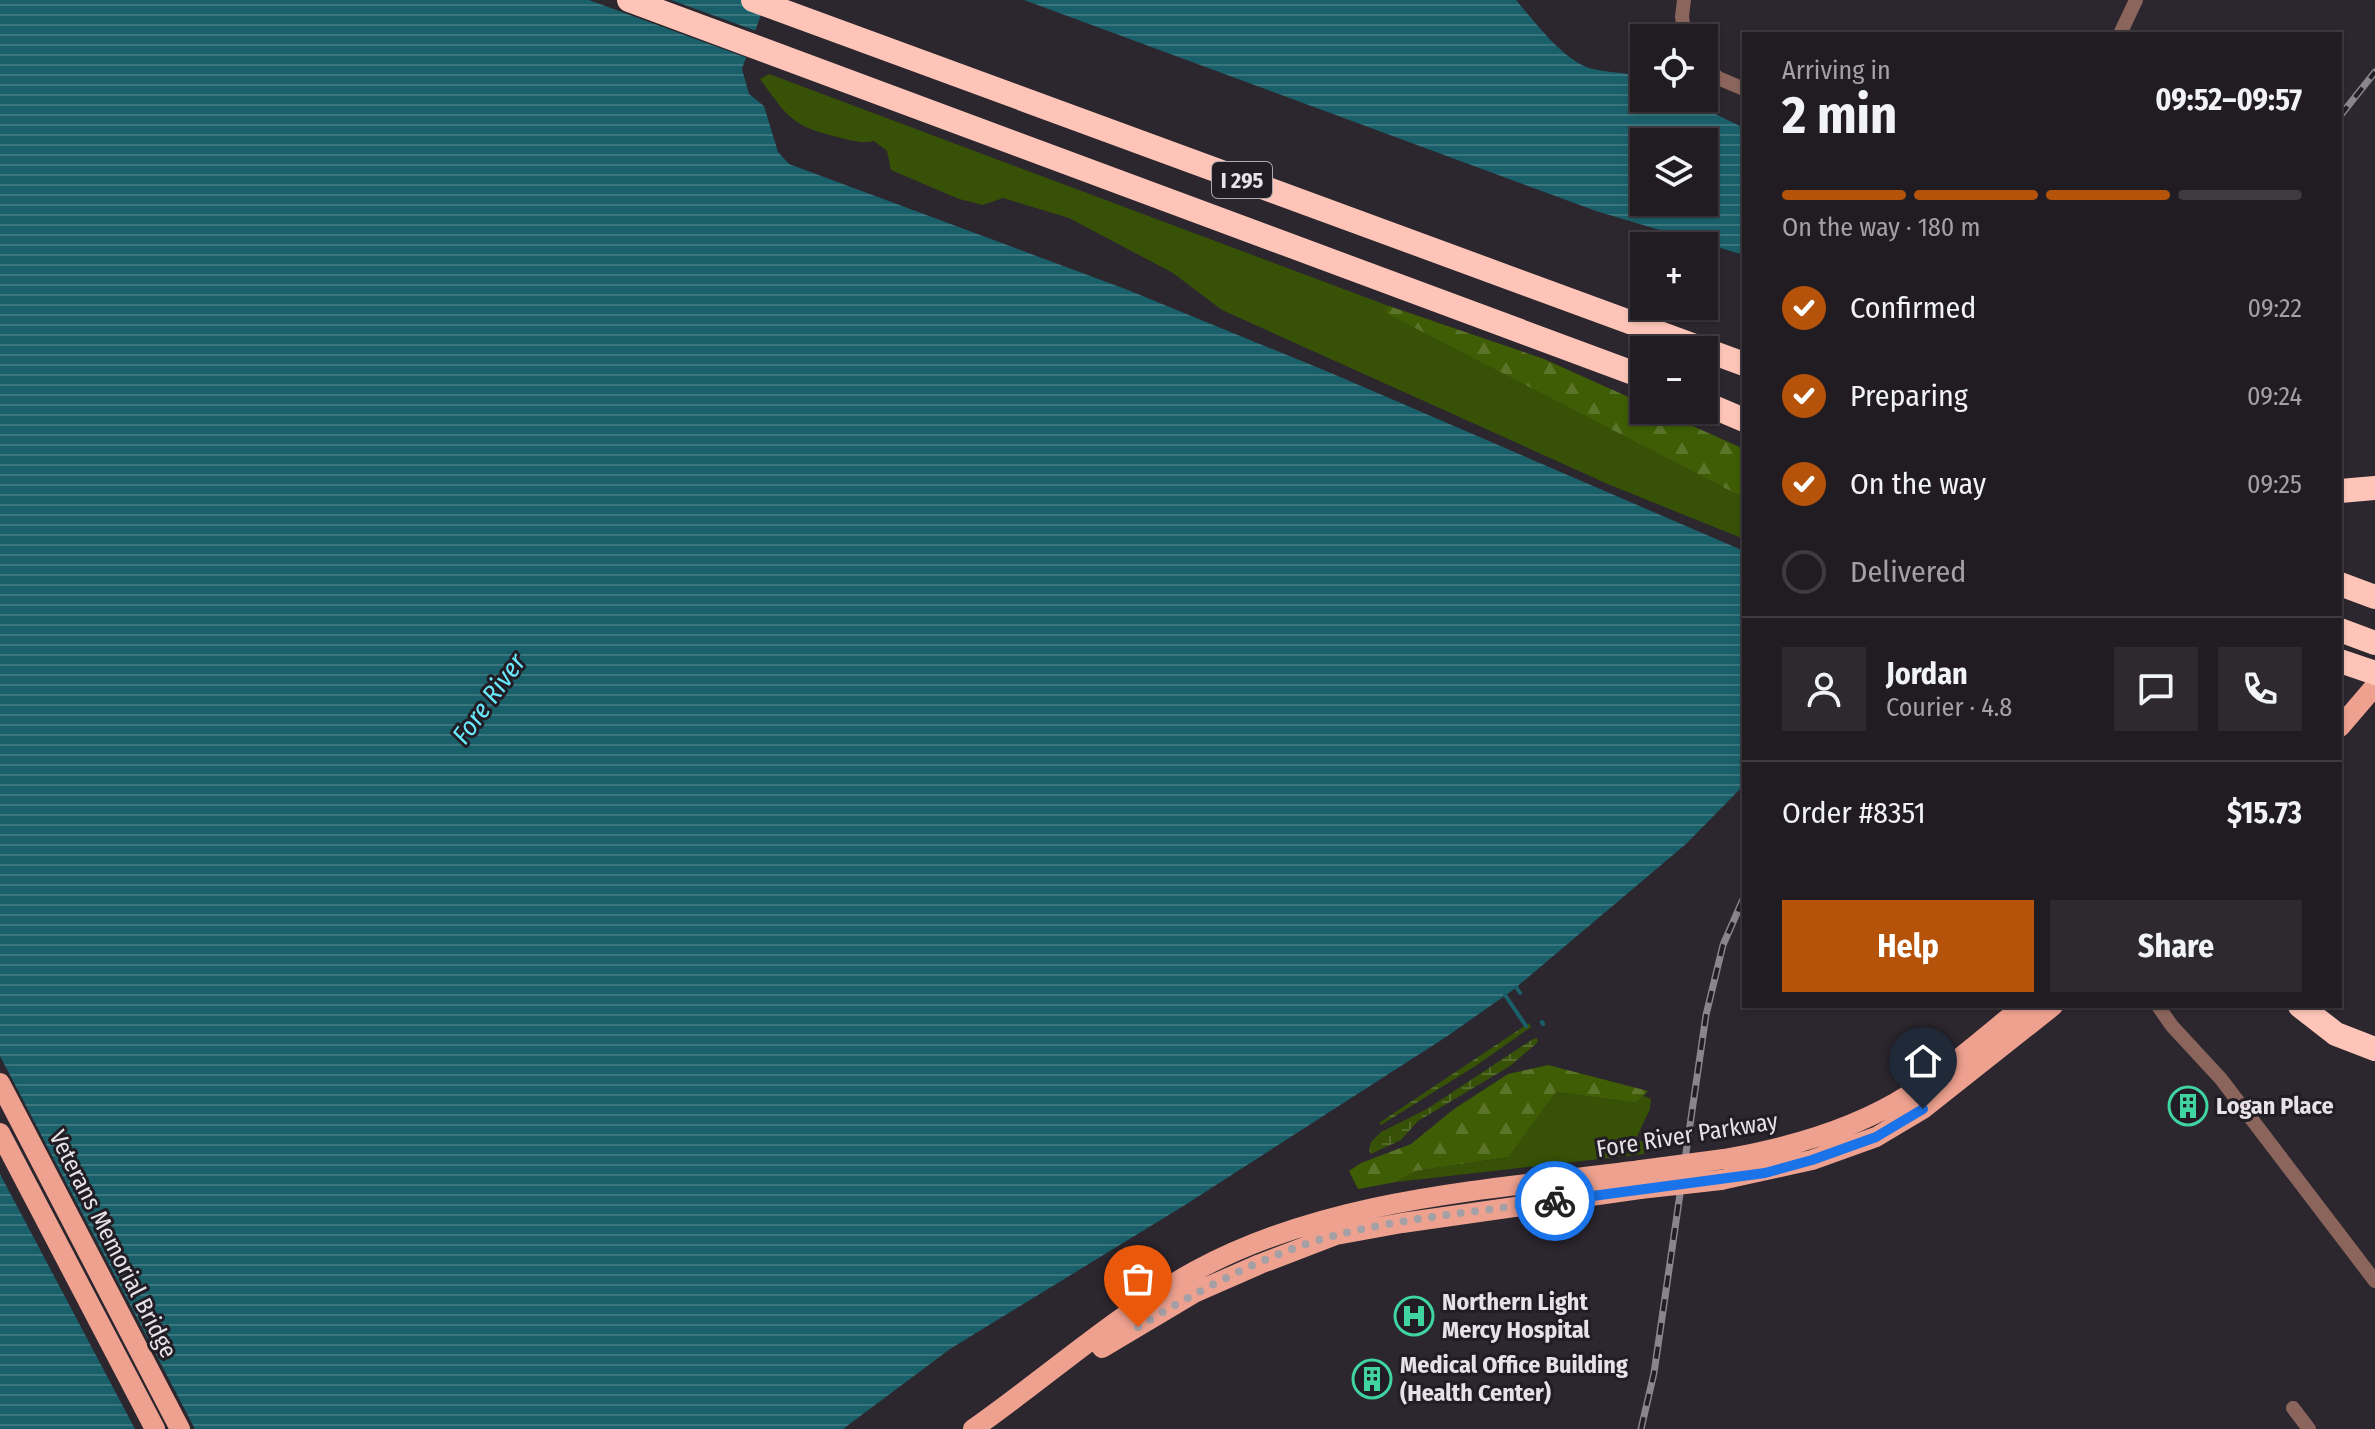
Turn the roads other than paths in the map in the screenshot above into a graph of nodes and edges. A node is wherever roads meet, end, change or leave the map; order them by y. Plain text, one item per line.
1 (629, 0) edge
2 (753, 0) edge
3 (1684, 0) edge
4 (2136, 0) edge
5 (1683, 24) edge
6 (2121, 32) edge
7 (1718, 78) edge
8 (1742, 88) edge
9 (1742, 363) edge
10 (1630, 372) edge
11 (1718, 404) edge
12 (1718, 407) edge
13 (1742, 411) edge
14 (1742, 419) edge
15 (2375, 488) edge
16 (2342, 491) edge
17 (2342, 585) edge
18 (2370, 595) edge
19 (2342, 631) edge
20 (2375, 633) edge
21 (2375, 643) edge
22 (2342, 662) edge
23 (2375, 673) edge
24 (2342, 674) edge
25 (2375, 686) edge
26 (2342, 725) edge
27 (2020, 1008) edge
28 (2050, 1008) edge
29 (2159, 1008) edge
30 (2303, 1008) edge
31 (2375, 1049) edge
32 (0, 1083) edge
33 (0, 1133) edge
34 (1640, 1179) junction
35 (2375, 1281) edge
36 (2293, 1408) dead end
37 (155, 1429) edge
38 (180, 1429) edge
39 (973, 1429) edge
40 (2309, 1429) edge

1 - 10 highway, I 295
2 - 9 highway, I 295
3 - 5 street
4 - 6 street
7 - 8 street
11 - 13 highway
12 - 14 highway
15 - 16 highway
17 - 18 highway
19 - 21 highway, bridge
20 - 24 main road
22 - 23 highway, bridge
25 - 26 main road
27 - 34 main road, Fore River Parkway, bridge
28 - 34 main road, Fore River Parkway, bridge
29 - 35 street
30 - 31 highway
32 - 38 main road, Veterans Memorial Bridge
33 - 37 main road, Veterans Memorial Bridge
34 - 39 main road, Fore River Parkway
36 - 40 street

